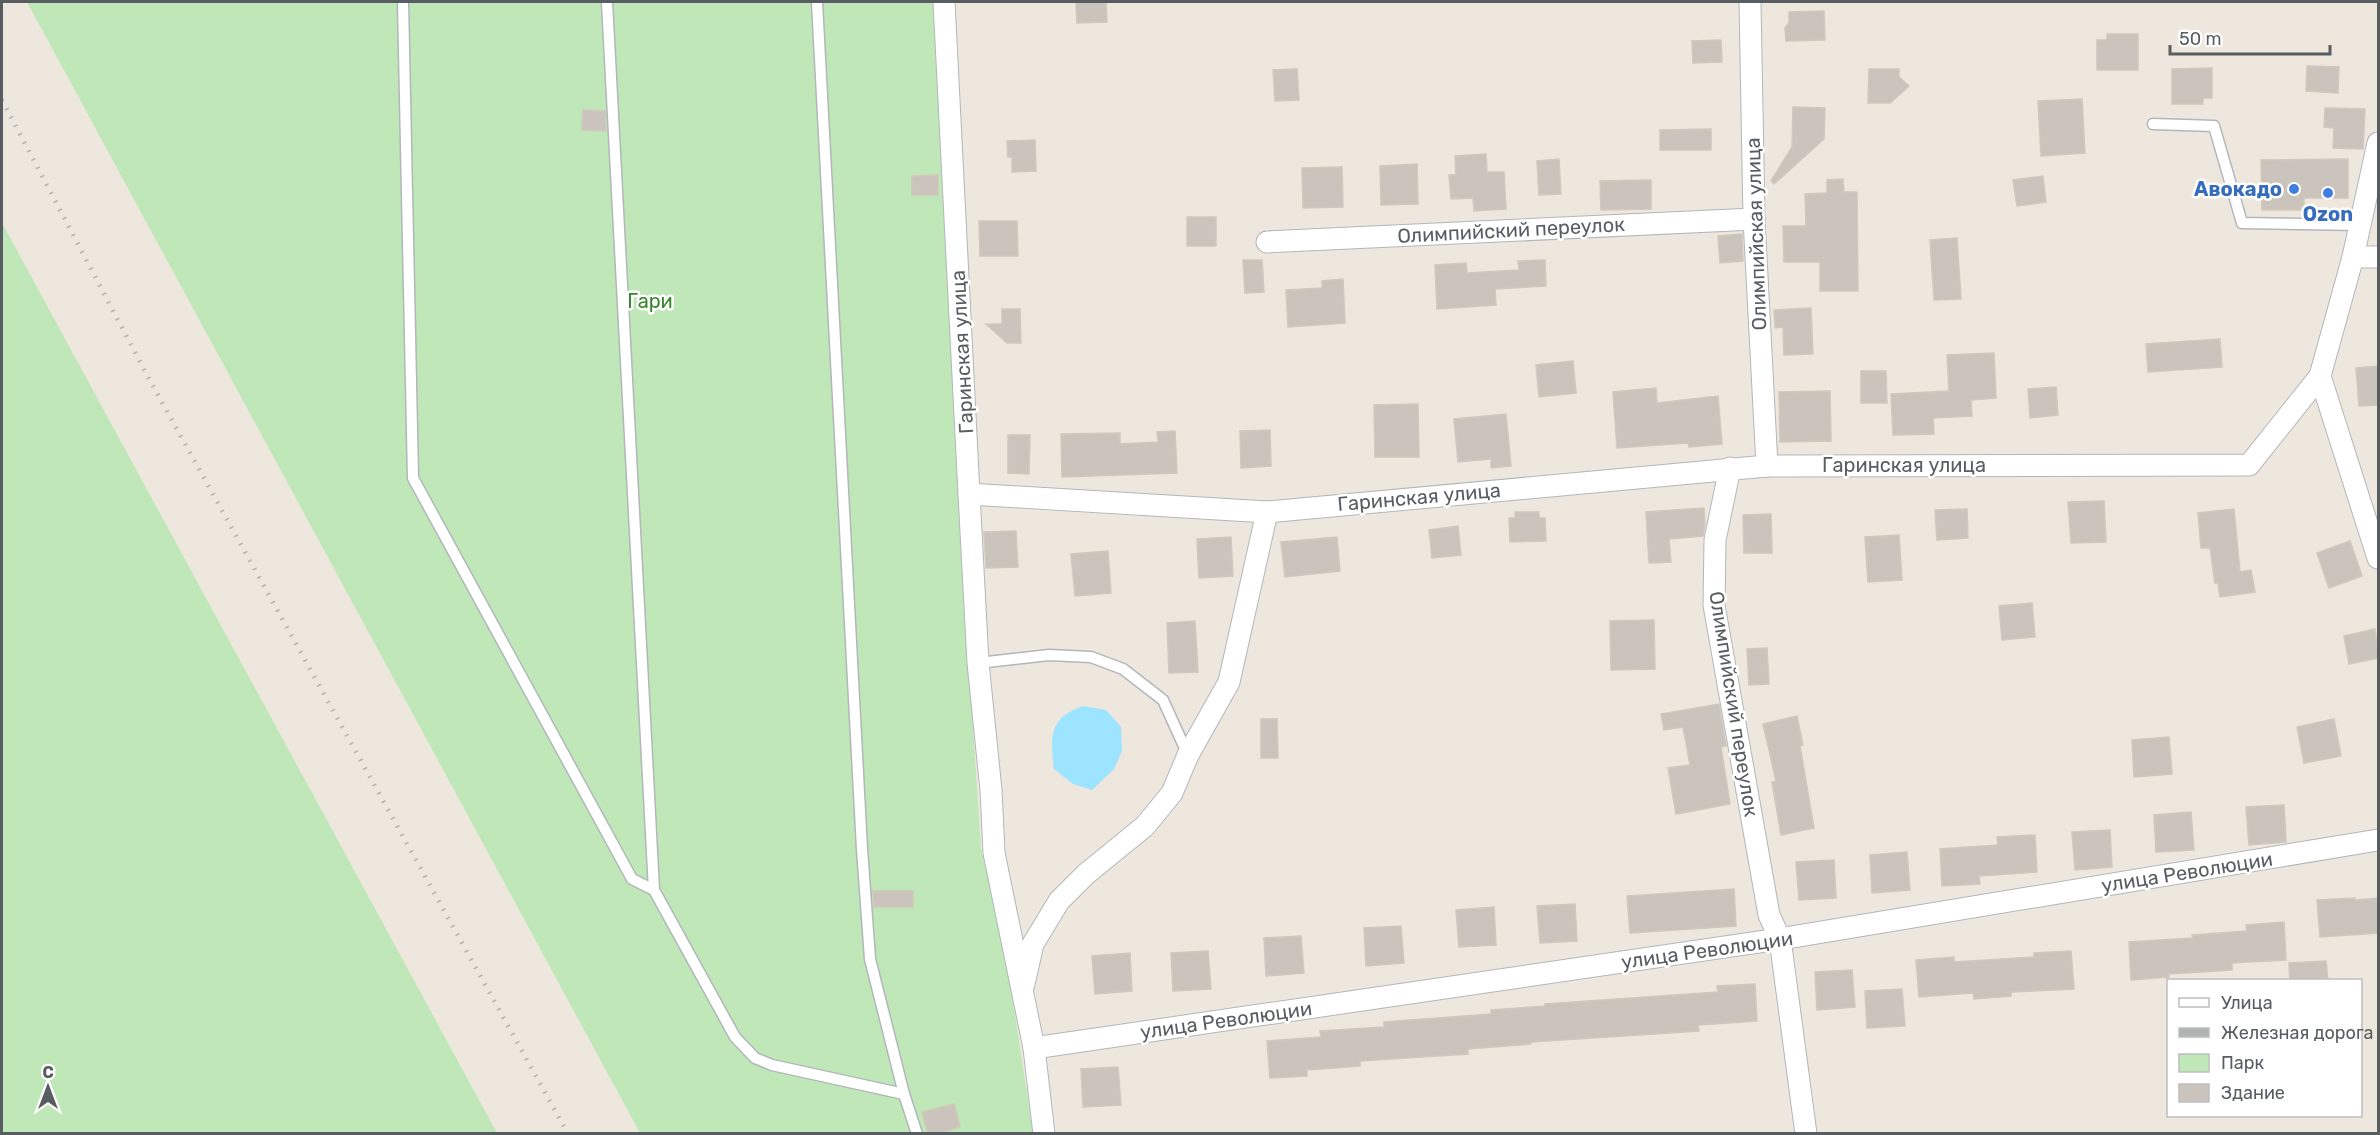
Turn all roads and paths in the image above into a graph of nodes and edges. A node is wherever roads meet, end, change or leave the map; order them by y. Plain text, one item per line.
1 (404, 2) edge
2 (607, 2) edge
3 (817, 2) edge
4 (944, 2) edge
5 (1750, 2) edge
6 (2153, 124) dead end
7 (2379, 143) edge
8 (1754, 219) junction
9 (2360, 225) junction
10 (1267, 242) dead end
11 (2379, 256) edge
12 (2353, 257) junction
13 (2320, 376) junction
14 (1767, 466) junction
15 (1730, 468) junction
16 (969, 494) junction
17 (1266, 512) junction
18 (2379, 558) edge
19 (978, 663) junction
20 (1188, 755) junction
21 (2379, 840) edge
22 (654, 890) junction
23 (1780, 939) junction
24 (1022, 991) junction
25 (1034, 1048) junction
26 (904, 1094) junction
27 (916, 1134) edge
28 (1044, 1134) edge
29 (1806, 1134) edge

1 - 22 lane
2 - 22 lane
3 - 26 lane
4 - 16 street, Гаринская улица
5 - 8 street, Олимпийская улица
6 - 9 lane
7 - 9 street
8 - 10 street, Олимпийский переулок
8 - 14 street, Олимпийская улица
9 - 12 street
11 - 12 street
12 - 13 street
13 - 14 street, Гаринская улица
13 - 18 street
14 - 15 street, Гаринская улица
15 - 17 street, Гаринская улица
15 - 23 street, Олимпийский переулок
16 - 17 street, Гаринская улица
16 - 19 street
17 - 20 street
19 - 20 lane
19 - 24 street
20 - 24 street
21 - 23 street, улица Революции
22 - 26 lane
23 - 25 street, улица Революции
23 - 29 street, Олимпийский переулок
24 - 25 street
25 - 28 street
26 - 27 lane

